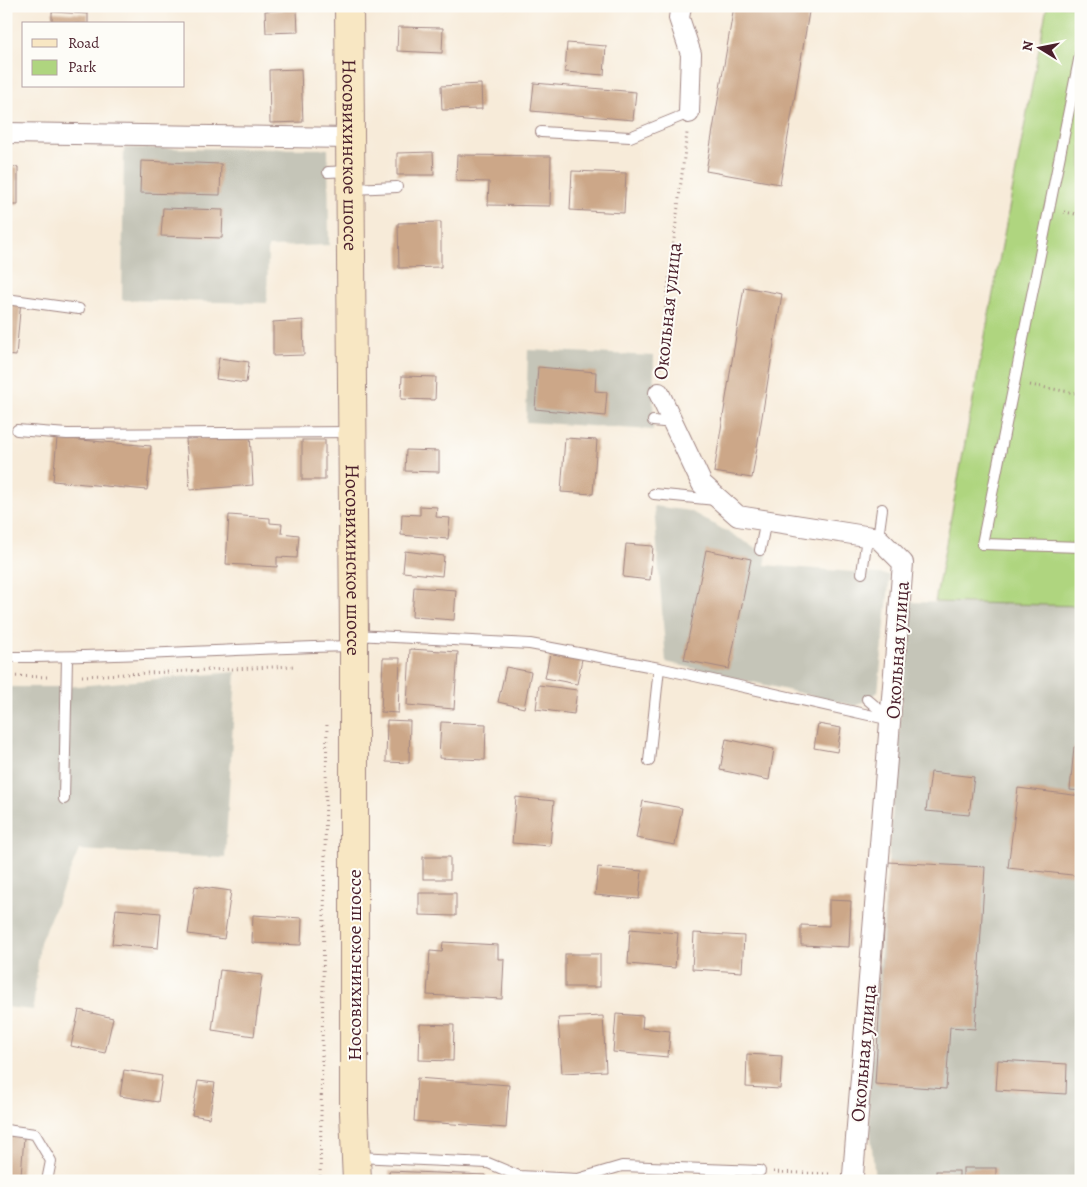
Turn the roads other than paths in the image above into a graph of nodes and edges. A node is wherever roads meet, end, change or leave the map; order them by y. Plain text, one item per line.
1 (349, 6) edge
2 (680, 6) edge
3 (1081, 50) edge
4 (689, 113) joint
5 (6, 132) edge
6 (541, 132) dead end
7 (350, 138) junction
8 (343, 177) junction
9 (397, 187) dead end
10 (6, 299) edge
11 (79, 309) dead end
12 (659, 394) road end
13 (17, 430) dead end
14 (353, 432) junction
15 (691, 437) dead end
16 (689, 458) junction
17 (654, 494) dead end
18 (721, 501) junction
19 (882, 509) dead end
20 (766, 520) junction
21 (872, 537) junction
22 (1081, 546) edge
23 (760, 550) dead end
24 (862, 573) dead end
25 (354, 640) junction
26 (6, 657) edge
27 (67, 658) junction
28 (659, 668) junction
29 (867, 699) dead end
30 (891, 720) junction
31 (649, 761) dead end
32 (64, 799) dead end
33 (354, 1113) junction
34 (6, 1130) edge
35 (357, 1169) edge
36 (760, 1171) road end
37 (854, 1178) edge
38 (47, 1181) edge
39 (337, 1181) edge

1 - 7 main road, Носовихинское шоссе
2 - 4 street
3 - 22 lane
4 - 6 lane
5 - 7 street
7 - 8 main road, Носовихинское шоссе
8 - 9 lane
8 - 14 main road, Носовихинское шоссе
10 - 11 lane
12 - 16 street, Окольная улица
13 - 14 lane
14 - 25 main road, Носовихинское шоссе
15 - 16 lane
16 - 18 street, Окольная улица
17 - 18 lane
18 - 20 street, Окольная улица
19 - 21 lane
20 - 21 street, Окольная улица
20 - 23 lane
21 - 24 lane
21 - 30 street, Окольная улица
25 - 27 lane
25 - 28 lane
25 - 33 main road, Носовихинское шоссе
26 - 27 lane
27 - 32 lane
28 - 30 lane
28 - 31 lane
29 - 30 lane
30 - 37 street, Окольная улица
33 - 35 main road, Носовихинское шоссе
33 - 39 main road, Носовихинское шоссе
34 - 38 lane
35 - 36 lane

